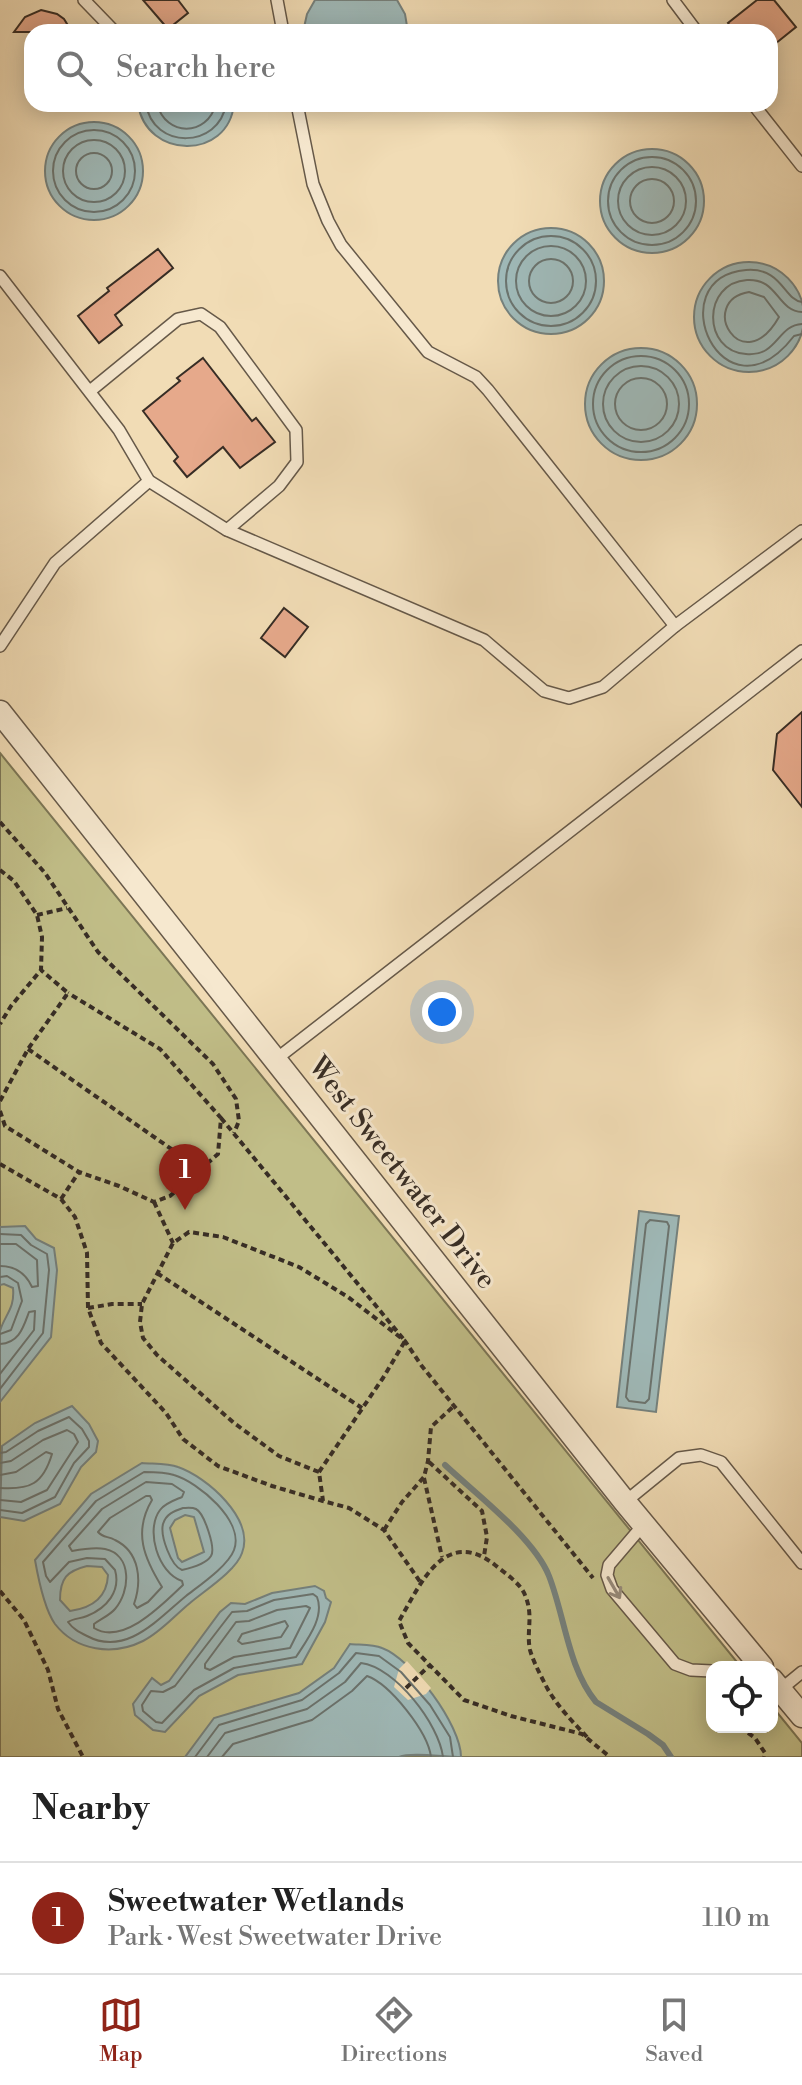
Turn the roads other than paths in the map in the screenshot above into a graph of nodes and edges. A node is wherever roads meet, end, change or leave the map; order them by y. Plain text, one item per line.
1 (84, 0) edge
2 (277, 0) edge
3 (673, 0) edge
4 (107, 24) edge
5 (282, 24) edge
6 (691, 24) edge
7 (299, 112) edge
8 (759, 112) edge
9 (802, 166) edge
10 (0, 276) edge
11 (90, 391) junction
12 (149, 481) junction
13 (227, 530) junction
14 (802, 531) edge
15 (675, 626) junction
16 (0, 646) edge
17 (802, 651) edge
18 (0, 712) edge
19 (275, 1060) junction
20 (625, 1502) junction
21 (644, 1524) junction
22 (802, 1563) edge
23 (757, 1661) edge
24 (706, 1671) edge
25 (802, 1672) edge
26 (778, 1684) edge
27 (778, 1687) edge
28 (802, 1716) edge

1 - 4 lane
2 - 5 lane
3 - 6 lane
7 - 15 lane
8 - 9 lane
10 - 11 lane
11 - 12 lane
11 - 13 lane
12 - 13 lane
12 - 16 lane
13 - 15 lane
14 - 15 lane
17 - 19 lane
18 - 19 street, West Sweetwater Drive
19 - 20 street, West Sweetwater Drive
20 - 21 street, West Sweetwater Drive
20 - 22 lane
21 - 23 street, West Sweetwater Drive
21 -> 24 lane
25 - 26 lane
27 - 28 street

